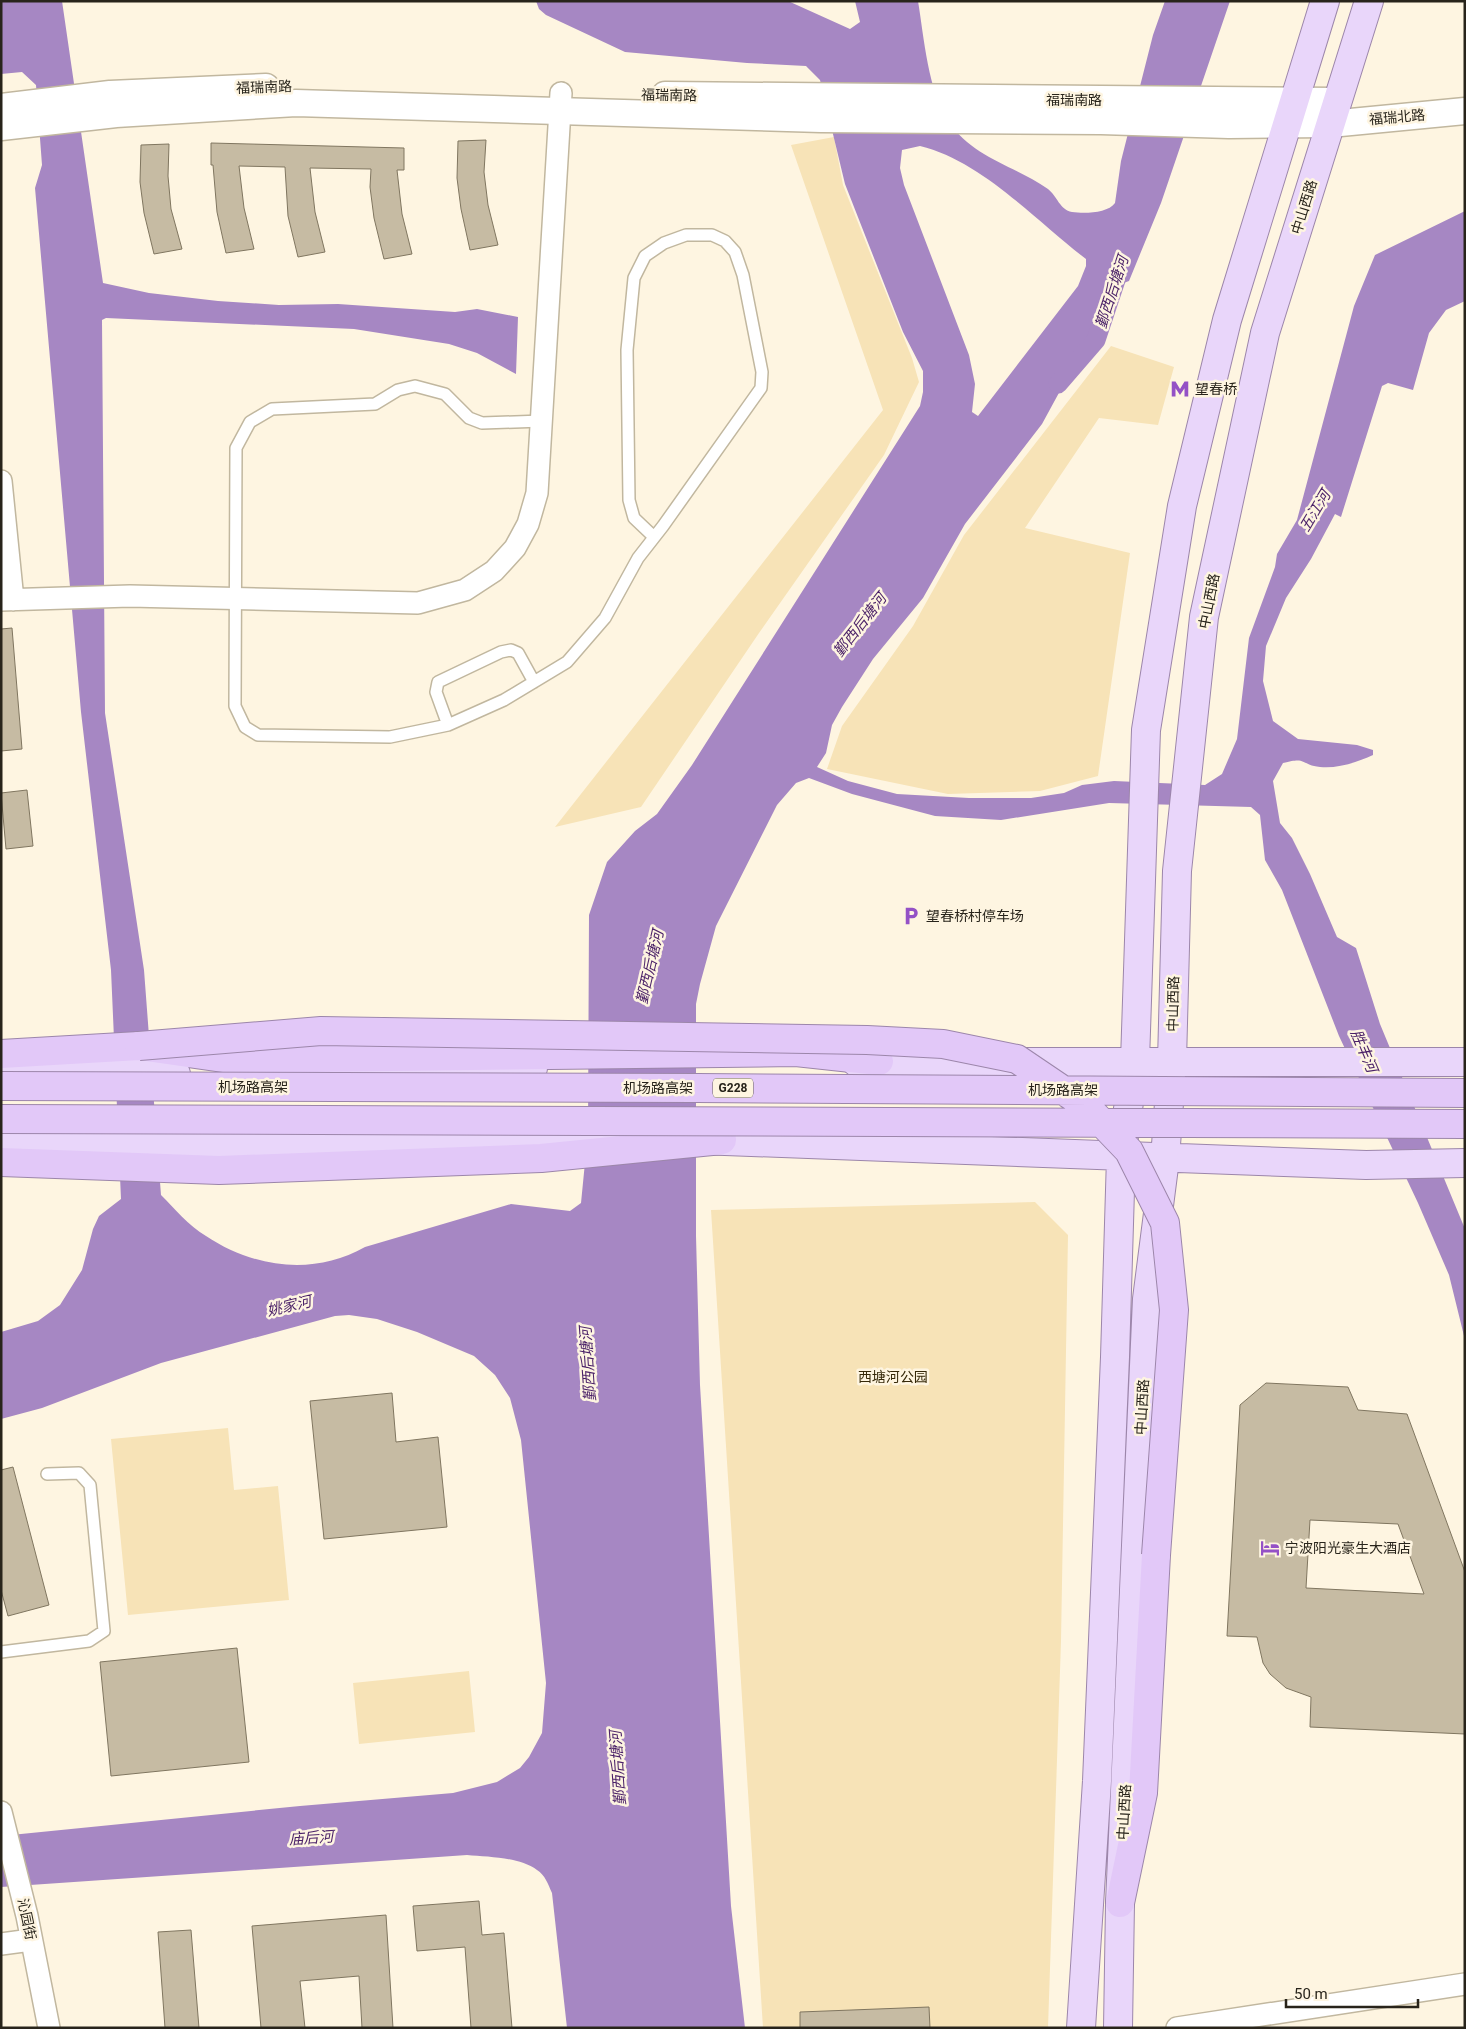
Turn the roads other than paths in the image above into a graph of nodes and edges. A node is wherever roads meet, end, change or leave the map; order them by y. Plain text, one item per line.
1 (1325, 1) edge
2 (1369, 1) edge
3 (560, 101) junction
4 (1465, 111) edge
5 (1334, 112) junction
6 (1291, 113) junction
7 (13, 114) edge
8 (542, 421) junction
9 (1, 481) edge
10 (654, 537) junction
11 (235, 599) junction
12 (7, 600) edge
13 (534, 682) junction
14 (448, 725) junction
15 (139, 1046) junction
16 (1, 1054) edge
17 (879, 1061) junction
18 (1172, 1061) junction
19 (1135, 1062) junction
20 (1465, 1062) edge
21 (1, 1068) edge
22 (1, 1086) edge
23 (1465, 1093) edge
24 (1, 1119) edge
25 (1465, 1124) edge
26 (726, 1140) junction
27 (1, 1142) edge
28 (1122, 1157) junction
29 (1165, 1159) junction
30 (1, 1162) edge
31 (1457, 1163) edge
32 (46, 1474) dead end
33 (1, 1652) edge
34 (3, 1819) edge
35 (1120, 1903) junction
36 (31, 1940) junction
37 (1, 1944) edge
38 (1465, 1984) edge
39 (49, 2028) edge
40 (1081, 2028) edge
41 (1118, 2028) edge
42 (1177, 2028) edge

1 - 6 main road, 中山西路
2 - 5 main road, 中山西路
3 - 6 street, 福瑞南路
3 - 7 street, 福瑞南路
3 - 8 street
4 - 5 street, 福瑞北路
5 - 6 street, 福瑞南路
5 - 18 main road, 中山西路
6 - 19 main road, 中山西路
8 - 11 street
8 - 11 lane
9 - 12 street
10 - 10 lane
10 - 13 lane
11 - 12 street
11 - 14 lane
13 - 14 lane
13 - 14 lane
15 - 16 highway
15 - 17 highway, bridge
15 - 35 highway, bridge
17 - 19 main road
17 - 21 main road
18 - 19 main road
18 - 20 main road
18 - 29 main road, 中山西路
19 - 28 main road, 中山西路
22 - 23 highway, 机场路高架 / G228, bridge
24 - 25 highway, bridge
26 - 27 main road
26 - 28 main road
26 - 30 highway
28 - 29 main road
28 - 40 main road, 中山西路
29 - 31 main road
29 - 35 main road, 中山西路
32 - 33 lane
34 - 36 street, 沁园街
35 - 41 main road, 中山西路
36 - 37 street
36 - 39 street, 沁园街
38 - 42 street

